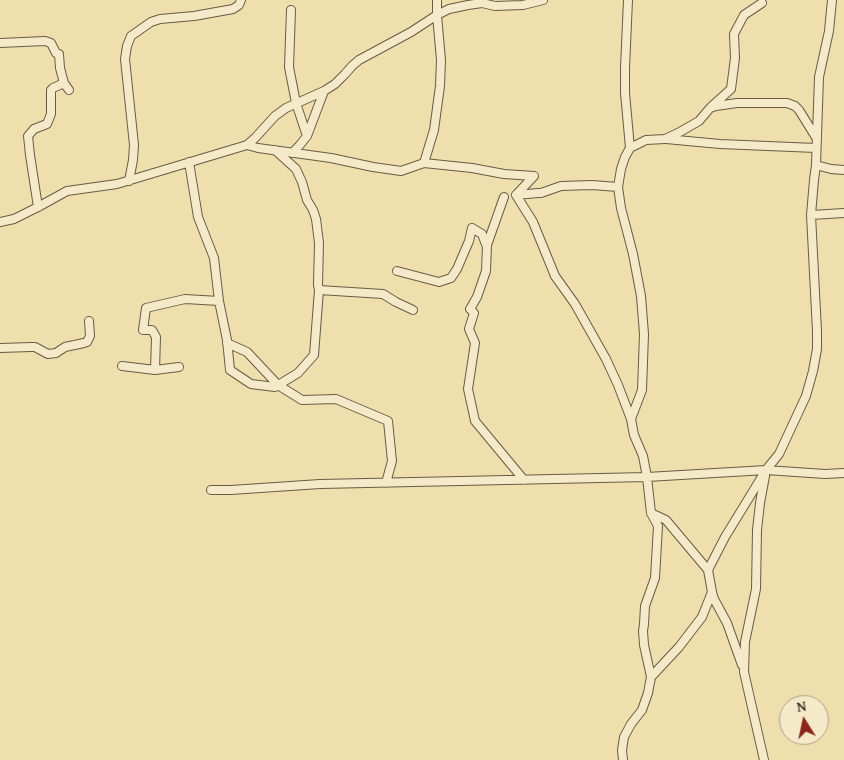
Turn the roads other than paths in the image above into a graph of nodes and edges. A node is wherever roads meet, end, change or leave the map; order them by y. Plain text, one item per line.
1 (241, 0) edge
2 (437, 0) edge
3 (543, 0) edge
4 (628, 0) edge
5 (832, 0) edge
6 (515, 3) edge
7 (762, 3) dead end
8 (291, 10) dead end
9 (437, 15) junction
10 (0, 43) edge
11 (324, 91) junction
12 (296, 103) junction
13 (710, 108) junction
14 (307, 136) junction
15 (665, 138) junction
16 (817, 139) junction
17 (247, 145) junction
18 (630, 148) junction
19 (816, 148) junction
20 (275, 150) junction
21 (292, 153) junction
22 (189, 162) junction
23 (424, 163) junction
24 (816, 165) junction
25 (844, 170) edge
26 (129, 180) junction
27 (618, 186) junction
28 (516, 195) junction
29 (504, 197) dead end
30 (38, 207) junction
31 (844, 213) edge
32 (811, 215) junction
33 (0, 222) edge
34 (487, 247) junction
35 (396, 271) dead end
36 (319, 290) junction
37 (219, 301) junction
38 (413, 310) dead end
39 (89, 321) dead end
40 (227, 343) junction
41 (0, 348) edge
42 (122, 366) dead end
43 (179, 367) dead end
44 (155, 370) junction
45 (278, 385) junction
46 (631, 419) junction
47 (766, 470) junction
48 (844, 473) edge
49 (647, 477) junction
50 (524, 480) junction
51 (386, 483) junction
52 (211, 490) dead end
53 (652, 513) junction
54 (708, 570) junction
55 (712, 592) junction
56 (744, 672) junction
57 (651, 677) junction
58 (623, 760) edge
59 (764, 760) edge

1 - 26 street
2 - 9 street
3 - 6 street
4 - 18 street
5 - 16 street
6 - 9 street
7 - 13 street
8 - 12 street
9 - 11 street
9 - 23 street
10 - 30 street
11 - 12 street
11 - 14 street
12 - 14 street
12 - 17 street
13 - 15 street
13 - 16 street
14 - 21 street
15 - 18 street
15 - 19 street
16 - 19 street
17 - 20 street
17 - 22 street
18 - 27 street
19 - 24 street
20 - 21 street
20 - 36 street
21 - 23 street
22 - 26 street
22 - 37 street
23 - 28 street
24 - 25 street
24 - 32 street
26 - 30 street
27 - 28 street
27 - 46 street
28 - 46 street
29 - 34 street
30 - 33 street
31 - 32 street
32 - 47 street
34 - 35 street
34 - 50 street
36 - 38 street
36 - 45 street
37 - 40 street
37 - 44 street
39 - 41 street
40 - 45 street
40 - 45 street
42 - 44 street
43 - 44 street
45 - 51 street
46 - 49 street
47 - 48 street
47 - 49 street
47 - 54 street
47 - 56 street
49 - 50 street
49 - 53 street
50 - 51 street
51 - 52 street
53 - 54 street
53 - 57 street
54 - 55 street
55 - 56 street
55 - 57 street
56 - 59 street
57 - 58 street

